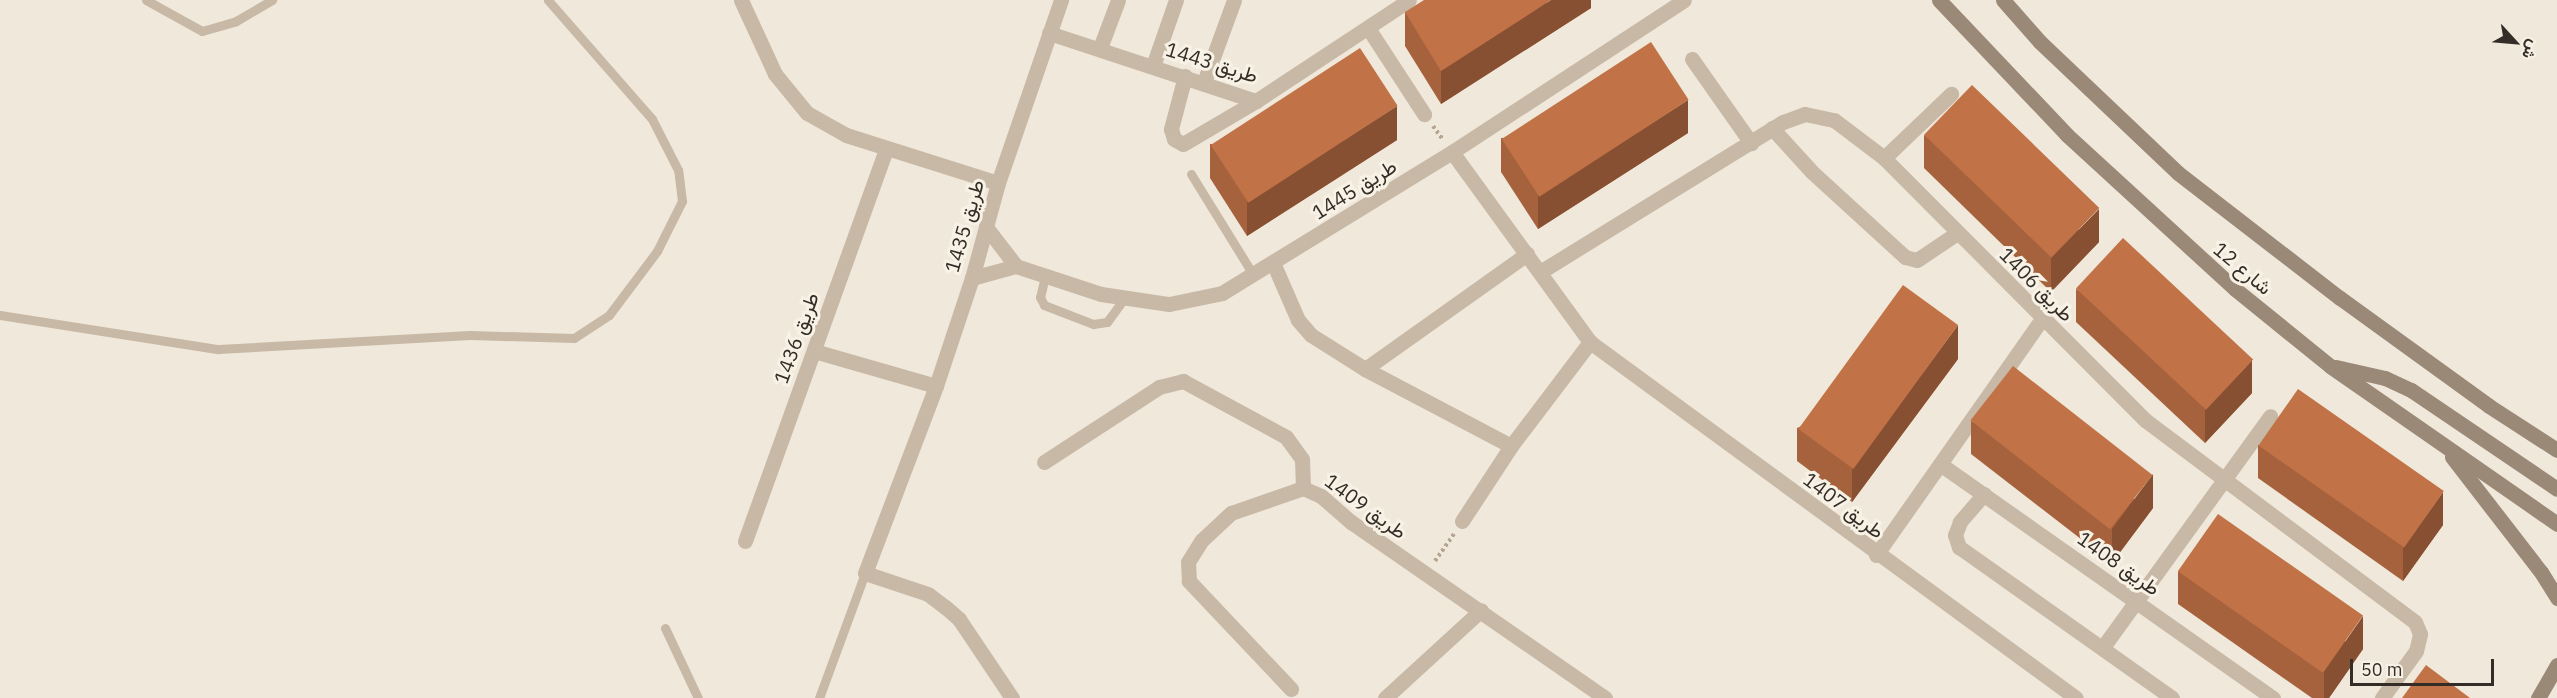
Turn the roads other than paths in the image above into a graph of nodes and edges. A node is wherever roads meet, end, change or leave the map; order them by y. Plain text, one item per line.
1 (146, 0) edge
2 (272, 0) edge
3 (548, 0) edge
4 (741, 0) edge
5 (1061, 0) edge
6 (1118, 0) edge
7 (1176, 0) edge
8 (1234, 0) edge
9 (1409, 0) edge
10 (1684, 0) edge
11 (1940, 0) edge
12 (2003, 0) edge
13 (1368, 28) junction
14 (1049, 33) junction
15 (1101, 48) junction
16 (1692, 58) dead end
17 (1153, 66) junction
18 (1185, 76) junction
19 (1204, 82) junction
20 (1951, 94) dead end
21 (1256, 101) junction
22 (1424, 114) road end
23 (1772, 128) junction
24 (1751, 143) junction
25 (886, 148) junction
26 (1452, 152) junction
27 (1884, 158) junction
28 (1191, 174) dead end
29 (998, 183) junction
30 (986, 227) junction
31 (1957, 232) junction
32 (1527, 254) junction
33 (1274, 265) junction
34 (1016, 266) junction
35 (1540, 272) junction
36 (1045, 276) junction
37 (1254, 276) junction
38 (972, 278) junction
39 (1124, 299) junction
40 (0, 315) edge
41 (2042, 319) junction
42 (1590, 342) junction
43 (814, 351) junction
44 (2330, 366) junction
45 (1365, 369) junction
46 (936, 386) junction
47 (2270, 416) dead end
48 (2525, 429) junction
49 (2557, 437) edge
50 (2443, 446) junction
51 (1511, 447) junction
52 (2557, 450) edge
53 (1044, 462) dead end
54 (1940, 464) junction
55 (2223, 481) junction
56 (1303, 488) junction
57 (2557, 489) edge
58 (1984, 494) junction
59 (1462, 521) road end
60 (2557, 524) edge
61 (745, 541) dead end
62 (1876, 555) junction
63 (865, 573) junction
64 (2557, 598) edge
65 (2137, 601) junction
66 (1481, 610) junction
67 (665, 628) dead end
68 (2103, 647) junction
69 (2557, 664) edge
70 (1291, 689) dead end
71 (1601, 697) edge
72 (698, 698) edge
73 (819, 698) edge
74 (1012, 698) edge
75 (1385, 698) edge
76 (2076, 698) edge
77 (2172, 698) edge
78 (2273, 698) edge
79 (2382, 698) edge
80 (2538, 698) edge

1 - 2 lane
3 - 40 lane
4 - 25 street
5 - 14 street, طريق 1435
6 - 15 street
7 - 17 street
8 - 19 street
9 - 13 street, طريق 1443
10 - 26 street, طريق 1445
11 - 44 street, شارع 12
12 - 48 street, شارع 12
13 - 21 street, طريق 1443
13 - 22 street
14 - 15 street, طريق 1443
14 - 29 street, طريق 1435
15 - 17 street, طريق 1443
16 - 24 street
17 - 18 street, طريق 1443
18 - 19 street, طريق 1443
18 - 21 street
19 - 21 street, طريق 1443
20 - 27 street
23 - 24 street, طريق 1406
23 - 27 street, طريق 1406
23 - 31 street
24 - 35 street, طريق 1406
25 - 29 street
25 - 43 street, طريق 1436
26 - 32 street, طريق 1407
26 - 33 street, طريق 1445
27 - 31 street, طريق 1406
28 - 37 lane
29 - 30 street, طريق 1435
30 - 34 street
30 - 38 street, طريق 1435
31 - 41 street, طريق 1406
32 - 35 street, طريق 1407
32 - 45 street
33 - 37 street, طريق 1445
33 - 45 street
34 - 36 street, طريق 1445
34 - 38 street
35 - 42 street, طريق 1407
36 - 39 street, طريق 1445
36 - 39 lane
37 - 39 street, طريق 1445
38 - 46 street, طريق 1435
41 - 54 street
41 - 55 street, طريق 1406
42 - 51 street
42 - 62 street, طريق 1407
43 - 46 street
43 - 61 street, طريق 1436
44 - 50 street, شارع 12
44 - 57 street
45 - 51 street
46 - 63 street, طريق 1435
47 - 55 street
48 - 49 street
48 - 52 street, شارع 12
50 - 60 street, شارع 12
50 - 64 street
51 - 59 street
53 - 56 street
54 - 58 street, طريق 1408
54 - 62 street
55 - 65 street
55 - 79 street, طريق 1406
56 - 66 street, طريق 1409
56 - 70 street, طريق 1409
58 - 65 street, طريق 1408
58 - 68 street
62 - 76 street, طريق 1407
63 - 73 lane
63 - 74 street
65 - 68 street
65 - 78 street, طريق 1408
66 - 71 street, طريق 1409
66 - 75 street
67 - 72 lane
68 - 77 street
69 - 80 street

